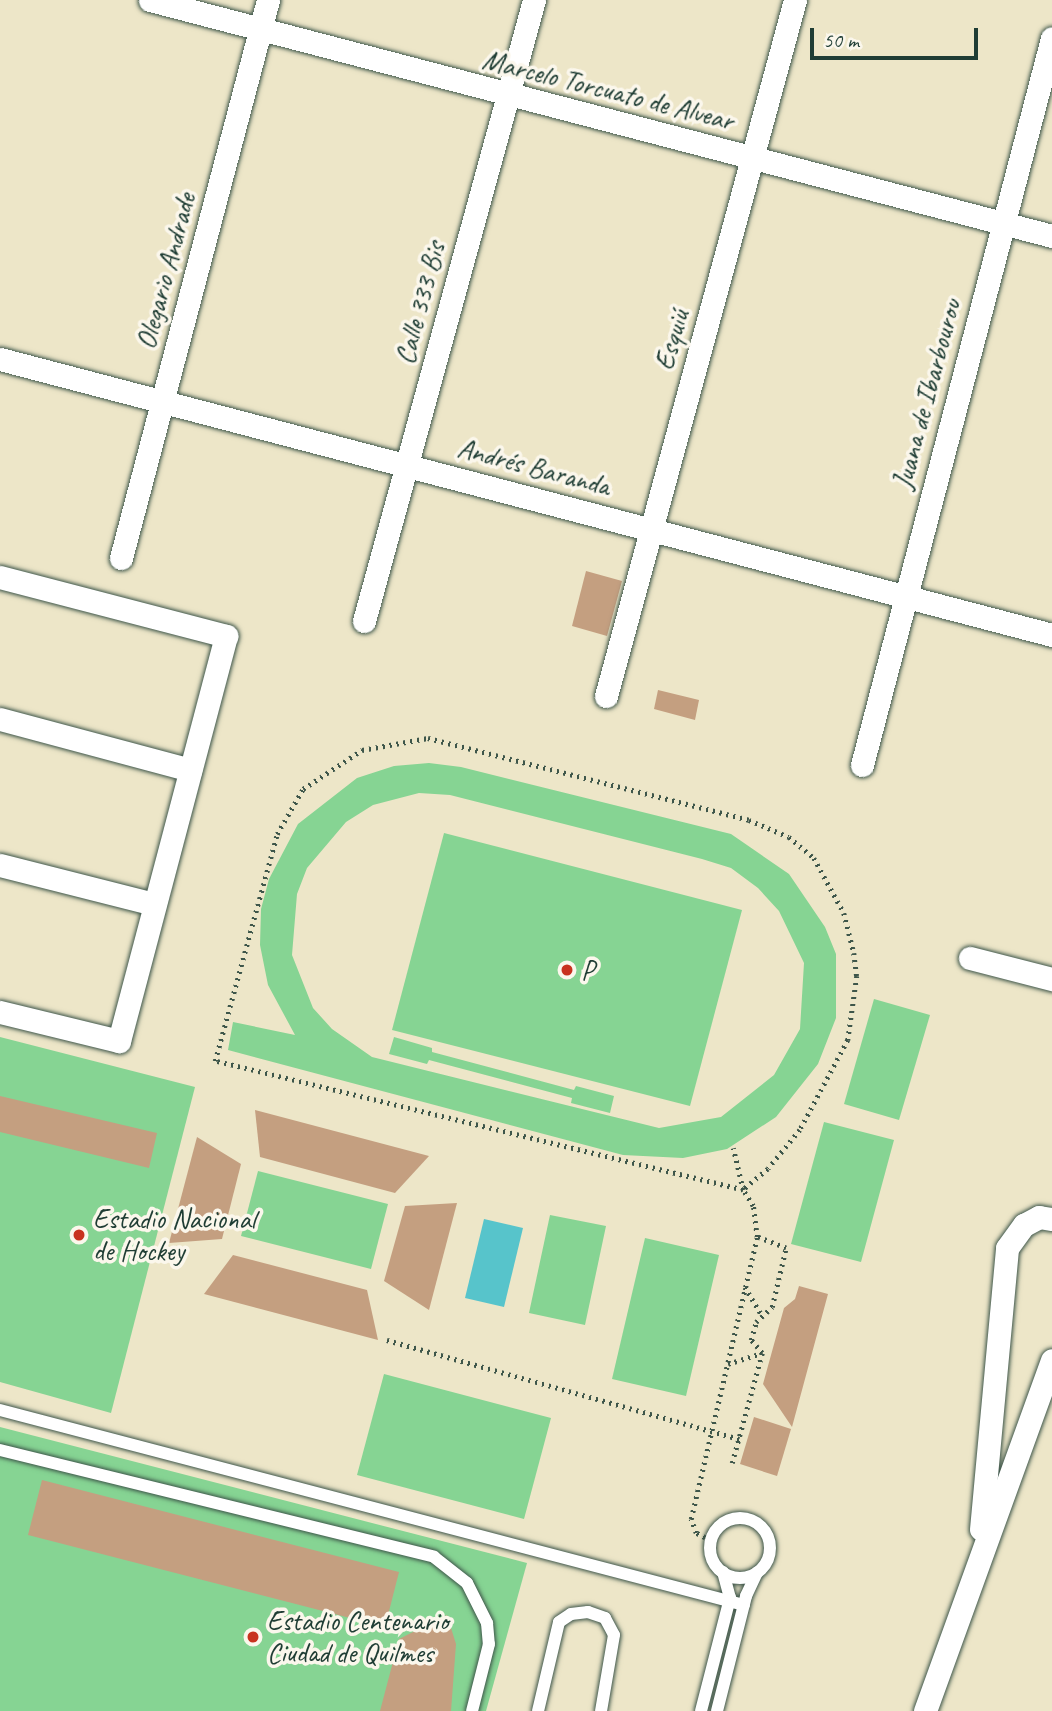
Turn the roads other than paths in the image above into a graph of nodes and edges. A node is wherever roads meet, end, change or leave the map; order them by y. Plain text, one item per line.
1 (150, 0) edge
2 (268, 0) edge
3 (534, 0) edge
4 (795, 0) edge
5 (261, 29) junction
6 (1052, 38) edge
7 (508, 95) junction
8 (754, 158) junction
9 (1003, 223) junction
10 (1052, 236) edge
11 (0, 359) edge
12 (163, 401) junction
13 (406, 464) junction
14 (651, 528) junction
15 (121, 558) dead end
16 (0, 577) edge
17 (904, 596) junction
18 (364, 621) dead end
19 (1052, 635) edge
20 (606, 695) dead end
21 (0, 719) edge
22 (862, 765) dead end
23 (190, 770) junction
24 (0, 865) edge
25 (154, 904) junction
26 (970, 958) dead end
27 (1052, 979) edge
28 (0, 1012) edge
29 (1052, 1219) edge
30 (1052, 1360) edge
31 (0, 1410) edge
32 (0, 1450) edge
33 (978, 1560) junction
34 (757, 1572) junction
35 (723, 1573) junction
36 (729, 1601) junction
37 (744, 1605) junction
38 (472, 1711) edge
39 (538, 1711) edge
40 (601, 1711) edge
41 (701, 1711) edge
42 (718, 1711) edge
43 (925, 1711) edge

1 - 5 street, Marcelo Torcuato de Alvear
2 - 5 street, Olegario Andrade
3 - 7 street, Calle 333 Bis
4 - 8 street, Esquiú
5 - 7 street, Marcelo Torcuato de Alvear
5 - 12 street, Olegario Andrade
6 - 9 street, Juana de Ibarbourou
7 - 8 street, Marcelo Torcuato de Alvear
7 - 13 street, Calle 333 Bis
8 - 9 street, Marcelo Torcuato de Alvear
8 - 14 street, Esquiú
9 - 10 street, Marcelo Torcuato de Alvear
9 - 17 street, Juana de Ibarbourou
11 - 12 street, Andrés Baranda
12 - 13 street, Andrés Baranda
12 - 15 street, Olegario Andrade
13 - 14 street, Andrés Baranda
13 - 18 street, Calle 333 Bis
14 - 17 street, Andrés Baranda
14 - 20 street, Esquiú
16 - 23 street
17 - 19 street, Andrés Baranda
17 - 22 street, Juana de Ibarbourou
21 - 23 street
23 - 25 street
24 - 25 street
25 - 28 street
26 - 27 street
29 - 33 street
30 - 33 street
31 - 36 lane
32 - 38 lane
33 - 43 street
34 - 35 lane
34 - 35 lane
34 - 37 lane
35 - 36 lane
36 - 37 lane
36 - 41 lane
37 - 42 lane
39 - 40 lane

